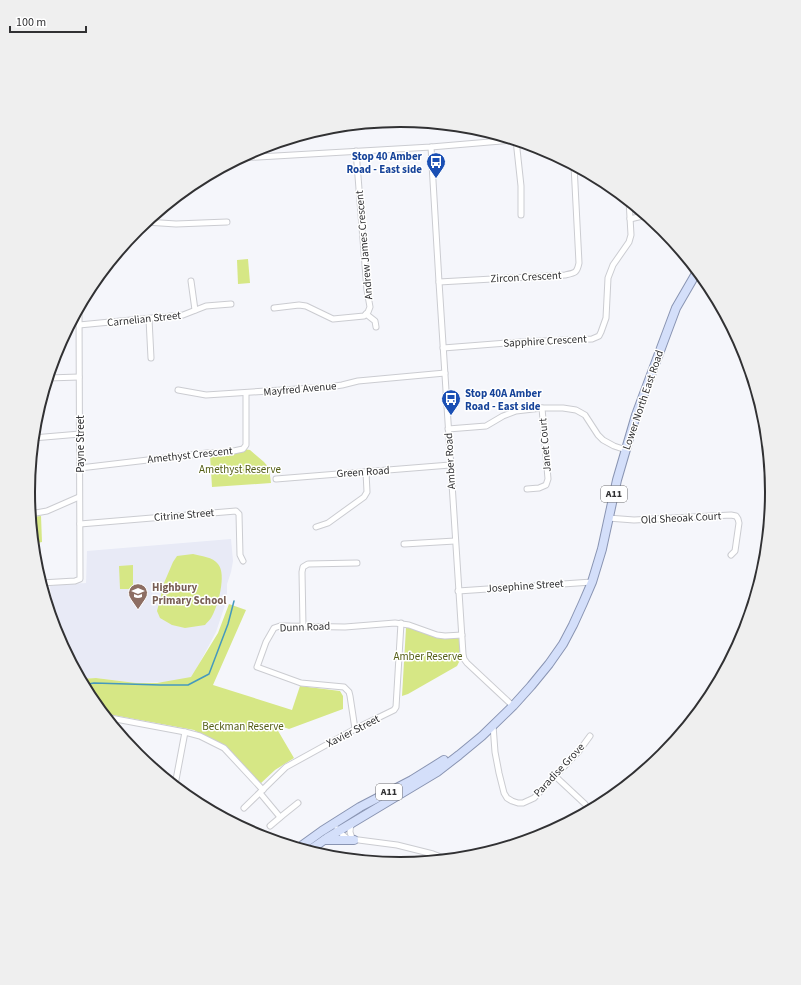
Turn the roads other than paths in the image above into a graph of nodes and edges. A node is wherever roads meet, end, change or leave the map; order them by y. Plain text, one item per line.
1 (497, 141) joint
2 (501, 141) edge
3 (516, 145) edge
4 (431, 147) junction
5 (356, 151) junction
6 (257, 157) edge
7 (574, 171) edge
8 (629, 208) edge
9 (520, 215) dead end
10 (640, 217) edge
11 (630, 219) junction
12 (227, 222) dead end
13 (155, 223) edge
14 (694, 276) edge
15 (191, 281) dead end
16 (439, 282) junction
17 (231, 304) dead end
18 (274, 308) dead end
19 (195, 310) junction
20 (366, 314) junction
21 (149, 319) junction
22 (79, 320) edge
23 (79, 325) junction
24 (376, 327) dead end
25 (443, 348) junction
26 (152, 358) dead end
27 (445, 373) junction
28 (79, 377) junction
29 (53, 378) edge
30 (178, 390) dead end
31 (246, 393) junction
32 (542, 408) junction
33 (448, 429) junction
34 (80, 434) junction
35 (39, 437) edge
36 (626, 450) junction
37 (450, 465) junction
38 (80, 468) junction
39 (366, 472) junction
40 (276, 479) dead end
41 (526, 489) dead end
42 (79, 497) junction
43 (36, 513) edge
44 (608, 518) junction
45 (80, 524) junction
46 (316, 527) dead end
47 (455, 541) junction
48 (404, 544) dead end
49 (731, 555) dead end
50 (243, 561) dead end
51 (357, 563) dead end
52 (592, 582) junction
53 (46, 583) edge
54 (458, 591) junction
55 (401, 623) junction
56 (303, 626) junction
57 (462, 635) junction
58 (513, 706) junction
59 (114, 719) edge
60 (493, 726) junction
61 (354, 729) junction
62 (185, 732) junction
63 (482, 736) junction
64 (590, 736) dead end
65 (555, 776) junction
66 (176, 780) edge
67 (262, 792) junction
68 (298, 803) dead end
69 (585, 804) dead end
70 (244, 808) dead end
71 (280, 817) junction
72 (352, 822) junction
73 (270, 826) dead end
74 (336, 828) junction
75 (324, 840) junction
76 (354, 840) junction
77 (304, 845) edge
78 (313, 848) edge
79 (438, 856) edge

1 - 2 street
1 - 4 street
3 - 9 street
4 - 5 street
4 - 16 street, Amber Road
5 - 6 street
5 - 20 street, Andrew James Crescent
7 - 16 street, Zircon Crescent
8 - 11 street, Sapphire Crescent
10 - 11 street
11 - 25 street, Sapphire Crescent
12 - 13 street
14 - 36 main road, Lower North East Road / A11
15 - 19 street
16 - 25 street, Amber Road
17 - 19 street, Carnelian Street
18 - 20 street, Andrew James Crescent
19 - 21 street, Carnelian Street
20 - 24 street, Andrew James Crescent
21 - 23 street, Carnelian Street
21 - 26 street
22 - 23 street, Payne Street
23 - 28 street, Payne Street
25 - 27 street, Amber Road
27 - 31 street, Mayfred Avenue
27 - 33 street, Amber Road
28 - 29 street
28 - 34 street, Payne Street
30 - 31 street, Mayfred Avenue
31 - 38 street, Amethyst Crescent
32 - 33 street
32 - 36 street
32 - 41 street, Janet Court
33 - 37 street, Amber Road
34 - 35 street
34 - 38 street, Payne Street
36 - 44 main road, Lower North East Road / A11
37 - 39 street, Green Road
37 - 47 street, Amber Road
38 - 42 street, Payne Street
39 - 40 street, Green Road
39 - 46 street
42 - 43 street
42 - 45 street, Payne Street
44 - 49 street, Old Sheoak Court
44 - 52 main road, Lower North East Road / A11
45 - 50 street, Citrine Street
45 - 53 street, Payne Street
47 - 48 street
47 - 54 street, Amber Road
51 - 56 street
52 - 54 street, Josephine Street
52 - 58 main road, Lower North East Road / A11
54 - 57 street, Amber Road
55 - 56 street, Dunn Road
55 - 57 street, Dunn Road
55 - 61 street, Xavier Street
56 - 61 street, Dunn Road
57 - 58 street, Amber Road
58 - 60 main road, Lower North East Road / A11
59 - 62 street
60 - 63 main road, Lower North East Road / A11
60 - 65 street, Paradise Grove
61 - 67 street, Xavier Street
62 - 66 street
62 - 67 street
63 - 72 main road, Lower North East Road / A11
63 - 74 main road, Lower North East Road / A11
64 - 65 street, Paradise Grove
65 - 69 street
67 - 70 street, Xavier Street
67 - 71 street
68 - 71 street
71 - 73 street
72 - 74 main road, Lower North East Road / A11
72 - 76 street
74 - 75 main road, Lower North East Road / A11
74 - 76 street
74 - 77 main road, Lower North East Road / A11
75 - 76 main road
75 - 78 main road, Lower North East Road / A11
76 - 79 street

